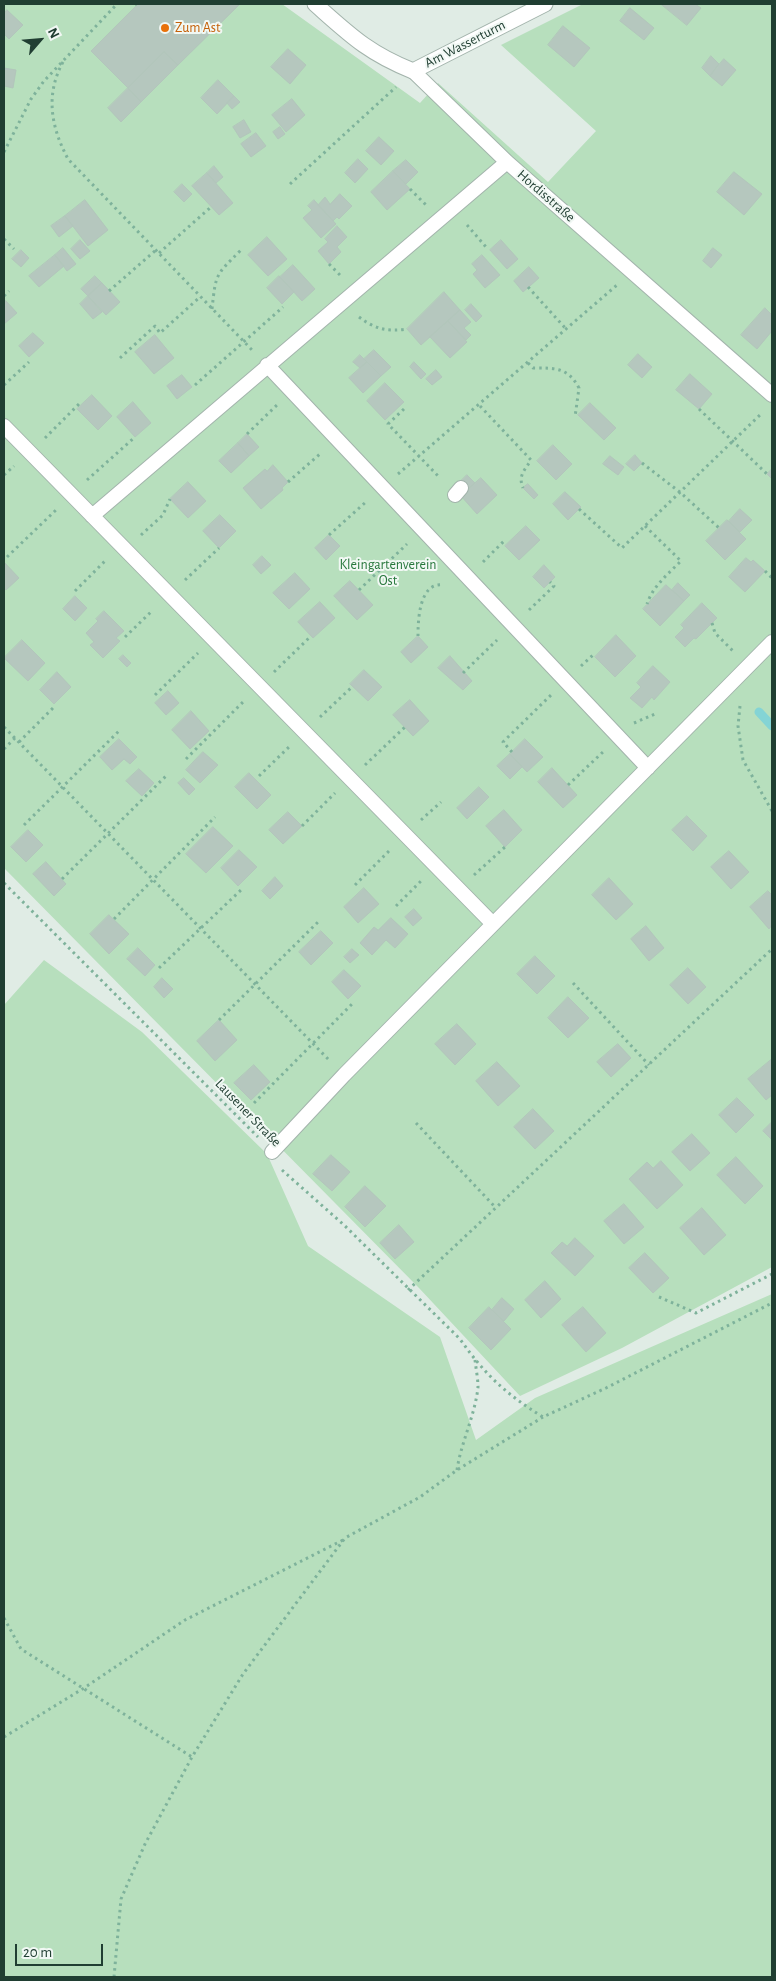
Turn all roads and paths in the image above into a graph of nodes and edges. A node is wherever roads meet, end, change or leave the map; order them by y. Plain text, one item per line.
1 (117, 4) edge
2 (315, 4) edge
3 (545, 4) edge
4 (63, 62) junction
5 (413, 71) junction
6 (4, 152) edge
7 (507, 162) junction
8 (290, 184) dead end
9 (211, 207) dead end
10 (452, 209) junction
11 (4, 239) edge
12 (486, 247) dead end
13 (14, 249) dead end
14 (156, 250) junction
15 (241, 250) dead end
16 (159, 253) junction
17 (632, 272) junction
18 (528, 287) dead end
19 (8, 291) dead end
20 (110, 291) dead end
21 (4, 296) edge
22 (200, 297) junction
23 (343, 300) junction
24 (283, 307) dead end
25 (212, 309) junction
26 (407, 329) dead end
27 (567, 330) junction
28 (244, 341) junction
29 (120, 358) dead end
30 (29, 362) dead end
31 (528, 363) junction
32 (267, 365) junction
33 (4, 385) edge
34 (196, 385) dead end
35 (292, 391) junction
36 (772, 395) edge
37 (480, 406) junction
38 (404, 409) dead end
39 (698, 409) dead end
40 (766, 410) dead end
41 (575, 417) dead end
42 (4, 426) edge
43 (247, 434) dead end
44 (336, 439) junction
45 (733, 441) junction
46 (419, 456) junction
47 (642, 463) dead end
48 (767, 474) dead end
49 (288, 482) dead end
50 (382, 487) junction
51 (523, 488) dead end
52 (681, 493) junction
53 (170, 499) dead end
54 (579, 510) dead end
55 (92, 516) junction
56 (645, 526) junction
57 (719, 528) dead end
58 (423, 529) junction
59 (330, 535) dead end
60 (505, 540) dead end
61 (124, 548) junction
62 (765, 571) dead end
63 (468, 578) junction
64 (772, 578) edge
65 (550, 582) dead end
66 (75, 590) dead end
67 (359, 590) dead end
68 (647, 604) dead end
69 (712, 623) dead end
70 (513, 625) junction
71 (418, 636) dead end
72 (213, 639) junction
73 (772, 642) edge
74 (746, 668) junction
75 (463, 673) dead end
76 (566, 681) junction
77 (155, 695) dead end
78 (55, 706) dead end
79 (4, 727) edge
80 (120, 730) dead end
81 (15, 738) junction
82 (619, 738) junction
83 (19, 742) junction
84 (4, 749) edge
85 (512, 752) dead end
86 (648, 768) junction
87 (168, 774) dead end
88 (568, 785) dead end
89 (63, 787) junction
90 (772, 811) edge
91 (215, 817) dead end
92 (24, 825) dead end
93 (108, 834) junction
94 (405, 835) junction
95 (505, 847) dead end
96 (436, 866) junction
97 (62, 879) dead end
98 (154, 880) junction
99 (4, 883) edge
100 (355, 885) dead end
101 (242, 889) dead end
102 (459, 890) junction
103 (396, 906) dead end
104 (114, 919) dead end
105 (318, 922) dead end
106 (493, 924) junction
107 (201, 928) junction
108 (772, 949) edge
109 (160, 968) dead end
110 (573, 983) dead end
111 (254, 984) junction
112 (352, 1004) dead end
113 (218, 1020) dead end
114 (313, 1043) junction
115 (649, 1065) junction
116 (344, 1075) junction
117 (254, 1103) dead end
118 (416, 1123) dead end
119 (272, 1152) junction
120 (496, 1208) junction
121 (772, 1274) edge
122 (408, 1290) junction
123 (659, 1297) dead end
124 (772, 1304) edge
125 (475, 1360) junction
126 (543, 1417) junction
127 (457, 1470) junction
128 (345, 1538) junction
129 (4, 1618) edge
130 (84, 1688) junction
131 (4, 1737) edge
132 (192, 1757) junction
133 (114, 1977) edge

1 - 4 path
2 - 5 street, Hordisstraße
3 - 5 street, Am Wasserturm
4 - 6 path
4 - 14 path
5 - 7 lane, Hordisstraße
5 - 8 path
7 - 10 lane
7 - 17 lane, Hordisstraße
9 - 16 path
10 - 12 path
10 - 23 lane
11 - 13 path
14 - 16 path
14 - 20 path
15 - 25 path
16 - 22 path
17 - 27 path
17 - 36 lane, Hordisstraße
18 - 27 path
19 - 21 path
22 - 25 path
22 - 29 path
23 - 26 path
23 - 32 lane
24 - 28 path
25 - 28 path
27 - 31 path
28 - 32 path
28 - 34 path
30 - 33 path
31 - 37 path
31 - 41 path
32 - 35 lane
32 - 55 lane
35 - 43 path
35 - 44 lane
37 - 46 path
37 - 51 path
38 - 46 path
39 - 45 path
40 - 45 path
42 - 55 lane
44 - 49 path
44 - 50 lane
45 - 48 path
45 - 52 path
46 - 50 path
47 - 52 path
50 - 58 lane
50 - 59 path
52 - 56 path
52 - 57 path
53 - 61 path
54 - 56 path
55 - 61 lane
56 - 68 path
58 - 63 lane
58 - 67 path
60 - 63 path
61 - 66 path
61 - 72 lane
62 - 64 path
63 - 70 lane
63 - 71 path
65 - 70 path
69 - 74 path
70 - 75 path
70 - 76 lane
72 - 77 path
72 - 94 lane
73 - 74 lane
74 - 86 lane
74 - 90 path
76 - 82 lane
76 - 85 path
78 - 83 path
79 - 81 path
80 - 89 path
81 - 83 path
81 - 84 path
82 - 86 lane
82 - 88 path
83 - 89 path
86 - 106 lane
87 - 93 path
89 - 92 path
89 - 93 path
91 - 98 path
93 - 97 path
93 - 98 path
94 - 96 lane
94 - 100 path
95 - 102 path
96 - 102 lane
96 - 103 path
98 - 104 path
98 - 107 path
99 - 119 path, Lausener Straße
101 - 107 path
102 - 106 lane
105 - 111 path
106 - 116 lane
107 - 109 path
107 - 111 path
108 - 115 path
110 - 115 path
111 - 113 path
111 - 114 path
112 - 114 path
114 - 116 path
114 - 117 path
115 - 120 path
116 - 119 lane
118 - 120 path
119 - 122 path, Lausener Straße
120 - 122 path
121 - 123 path
122 - 125 path, Lausener Straße
124 - 126 path
125 - 126 path, Lausener Straße
125 - 127 path
126 - 127 path
127 - 128 path
128 - 130 path
128 - 132 path
129 - 130 path
130 - 131 path
130 - 132 path
132 - 133 path

